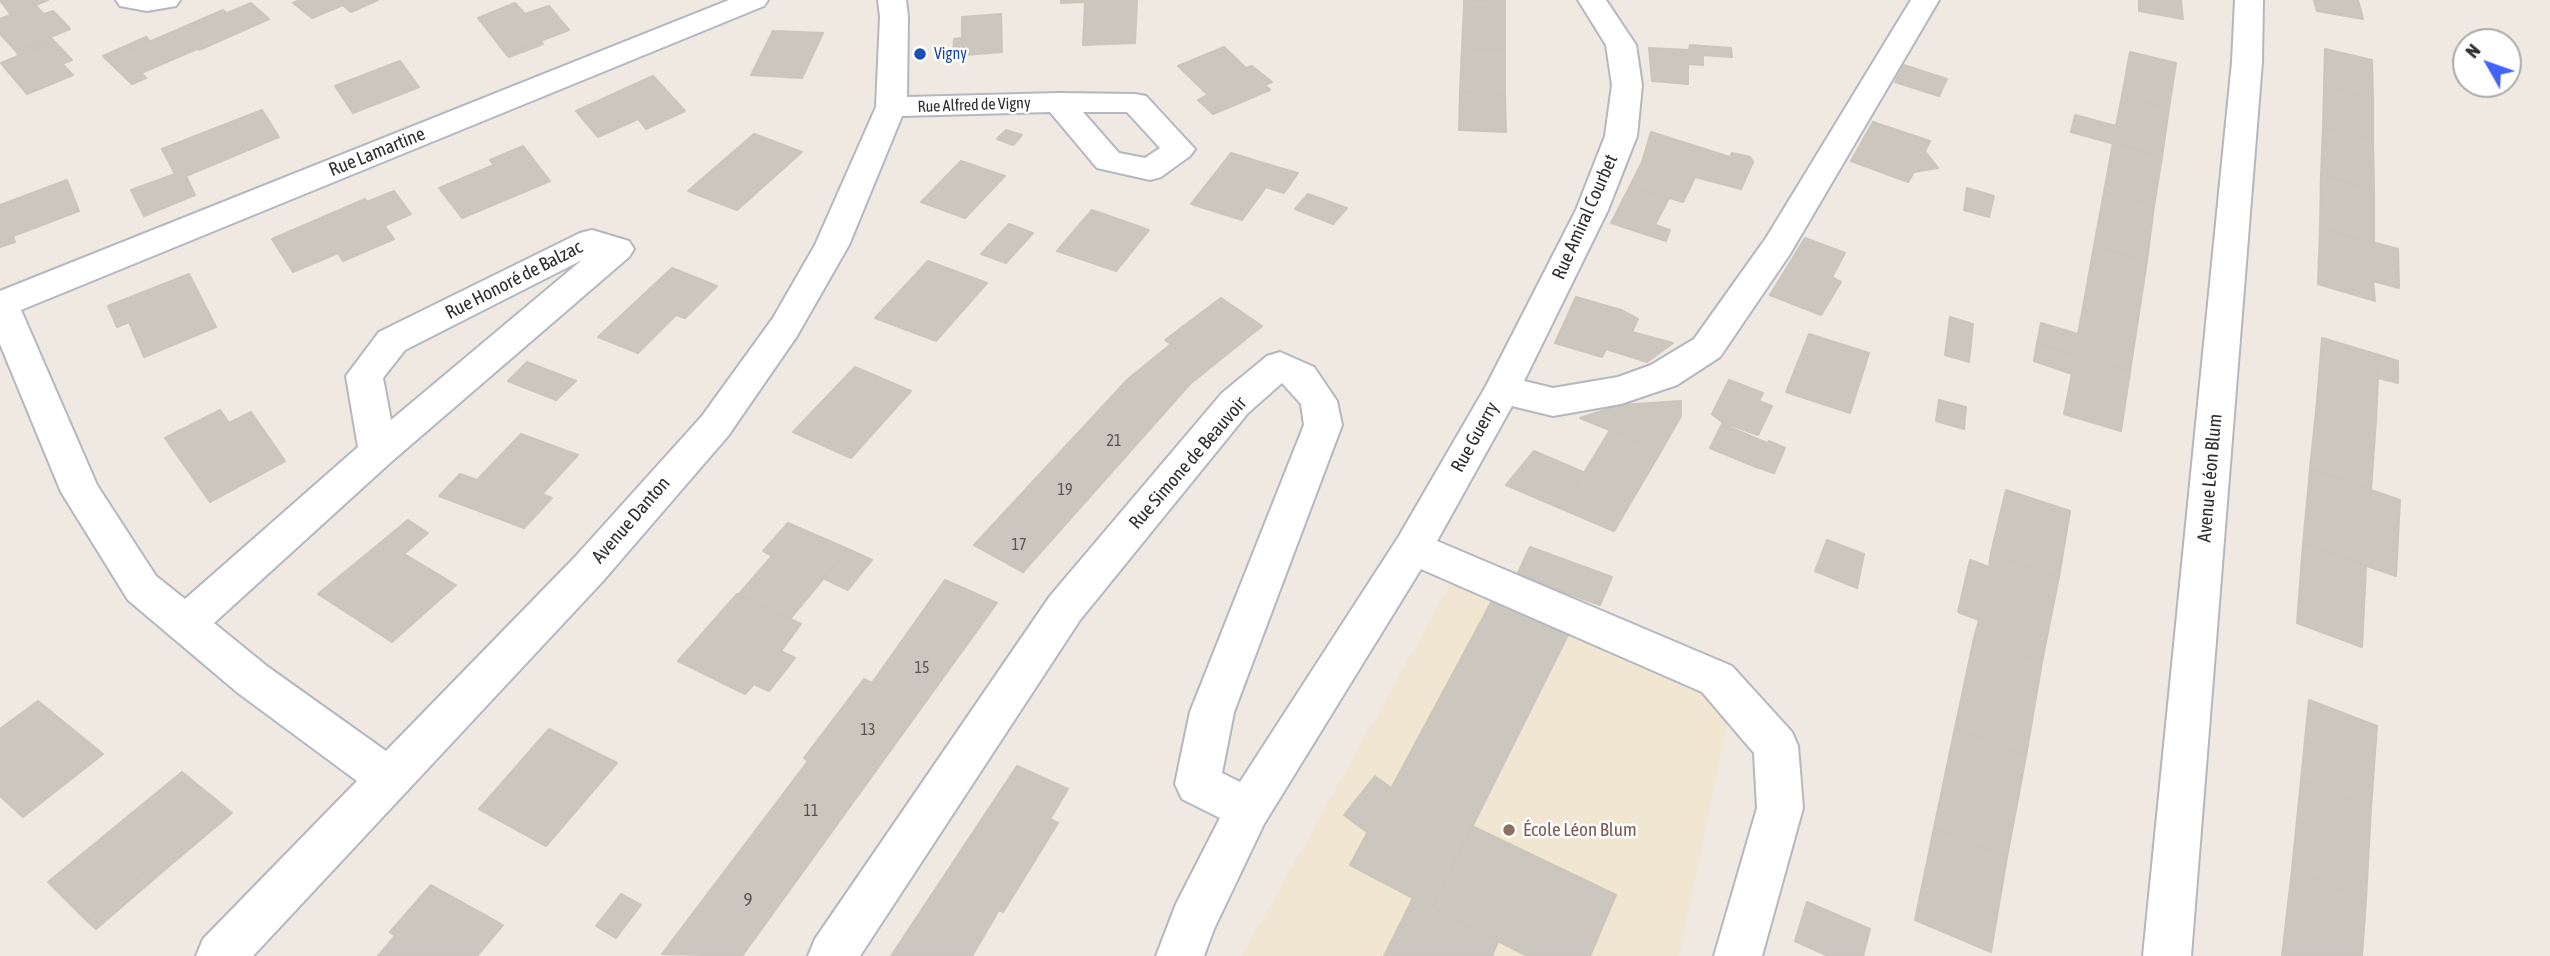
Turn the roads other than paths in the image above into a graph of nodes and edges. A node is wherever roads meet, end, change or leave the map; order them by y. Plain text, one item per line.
1 (130, 0) edge
2 (166, 0) edge
3 (754, 0) edge
4 (892, 0) edge
5 (1592, 0) edge
6 (1925, 0) edge
7 (2249, 0) edge
8 (1058, 102) dead end
9 (891, 107) junction
10 (1, 304) edge
11 (1502, 390) junction
12 (378, 452) junction
13 (1413, 548) junction
14 (185, 624) junction
15 (388, 778) junction
16 (1248, 809) junction
17 (220, 956) edge
18 (832, 956) edge
19 (1180, 956) edge
20 (1738, 956) edge
21 (2166, 956) edge

1 - 2 street
3 - 10 street, Rue Lamartine
4 - 9 street, Avenue Danton
5 - 11 street, Rue Amiral Courbet
6 - 11 street, Rue Guerry
7 - 21 street, Avenue Léon Blum
8 - 9 street, Rue Alfred de Vigny
9 - 15 street, Avenue Danton
10 - 14 street
11 - 13 street, Rue Guerry
12 - 12 street, Rue Honoré de Balzac
12 - 14 street, Rue Honoré de Balzac
13 - 16 street, Rue Guerry
13 - 20 street
14 - 15 street
15 - 17 street, Avenue Danton
16 - 18 street, Rue Simone de Beauvoir
16 - 19 street, Rue Guerry

